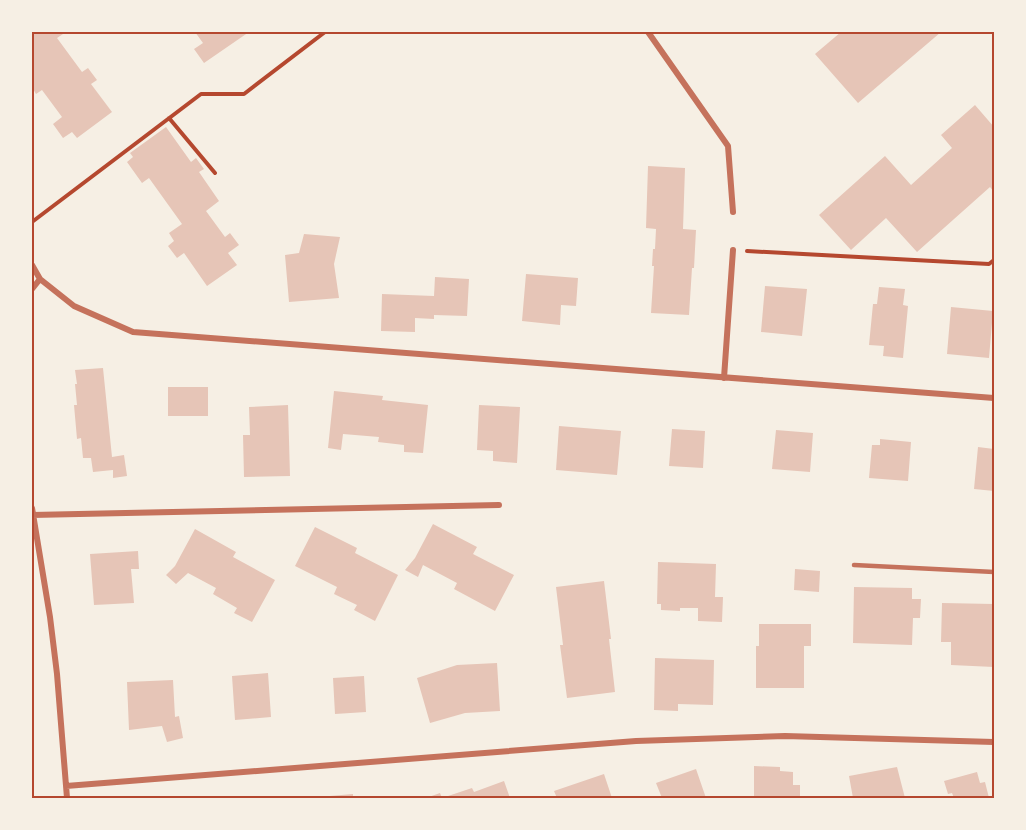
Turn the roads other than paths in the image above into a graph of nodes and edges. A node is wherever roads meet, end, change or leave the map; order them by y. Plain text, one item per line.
1 (648, 32) edge
2 (733, 212) dead end
3 (733, 250) road end
4 (32, 265) edge
5 (40, 279) junction
6 (32, 289) edge
7 (724, 378) junction
8 (994, 398) edge
9 (499, 505) dead end
10 (32, 508) edge
11 (32, 514) edge
12 (854, 565) dead end
13 (994, 572) edge
14 (994, 742) edge
15 (66, 786) junction
16 (67, 798) edge

1 - 2 street
3 - 7 street
4 - 5 street
5 - 6 street
5 - 7 street
7 - 8 street
9 - 11 street
10 - 11 street
11 - 15 street
12 - 13 lane
14 - 15 street
15 - 16 street

